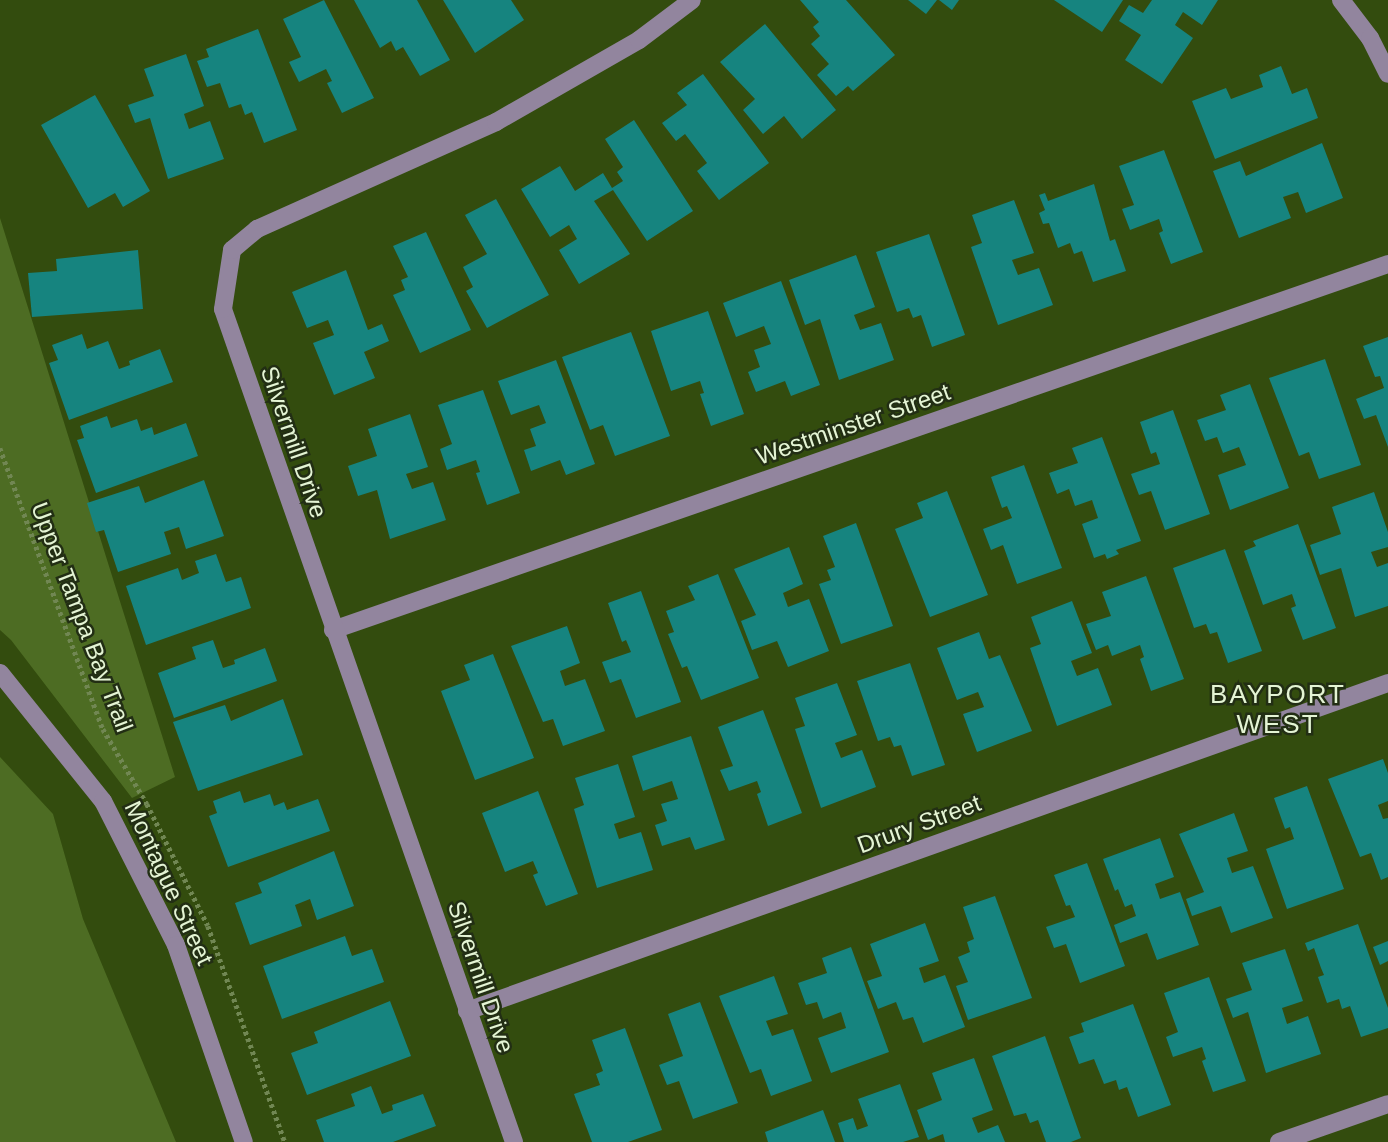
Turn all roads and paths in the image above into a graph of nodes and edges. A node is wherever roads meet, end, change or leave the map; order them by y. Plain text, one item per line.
1 (692, 0) edge
2 (1341, 0) edge
3 (1388, 74) edge
4 (1388, 264) edge
5 (0, 448) edge
6 (333, 631) junction
7 (0, 673) edge
8 (1388, 683) edge
9 (467, 1011) junction
10 (1388, 1104) edge
11 (244, 1142) edge
12 (285, 1142) edge
13 (514, 1142) edge
14 (1279, 1142) edge

1 - 6 street, Silvermill Drive
2 - 3 street
4 - 6 street, Westminster Street
5 - 12 path, Upper Tampa Bay Trail
6 - 9 street, Silvermill Drive
7 - 11 street, Montague Street
8 - 9 street, Drury Street
9 - 13 street, Silvermill Drive
10 - 14 street

